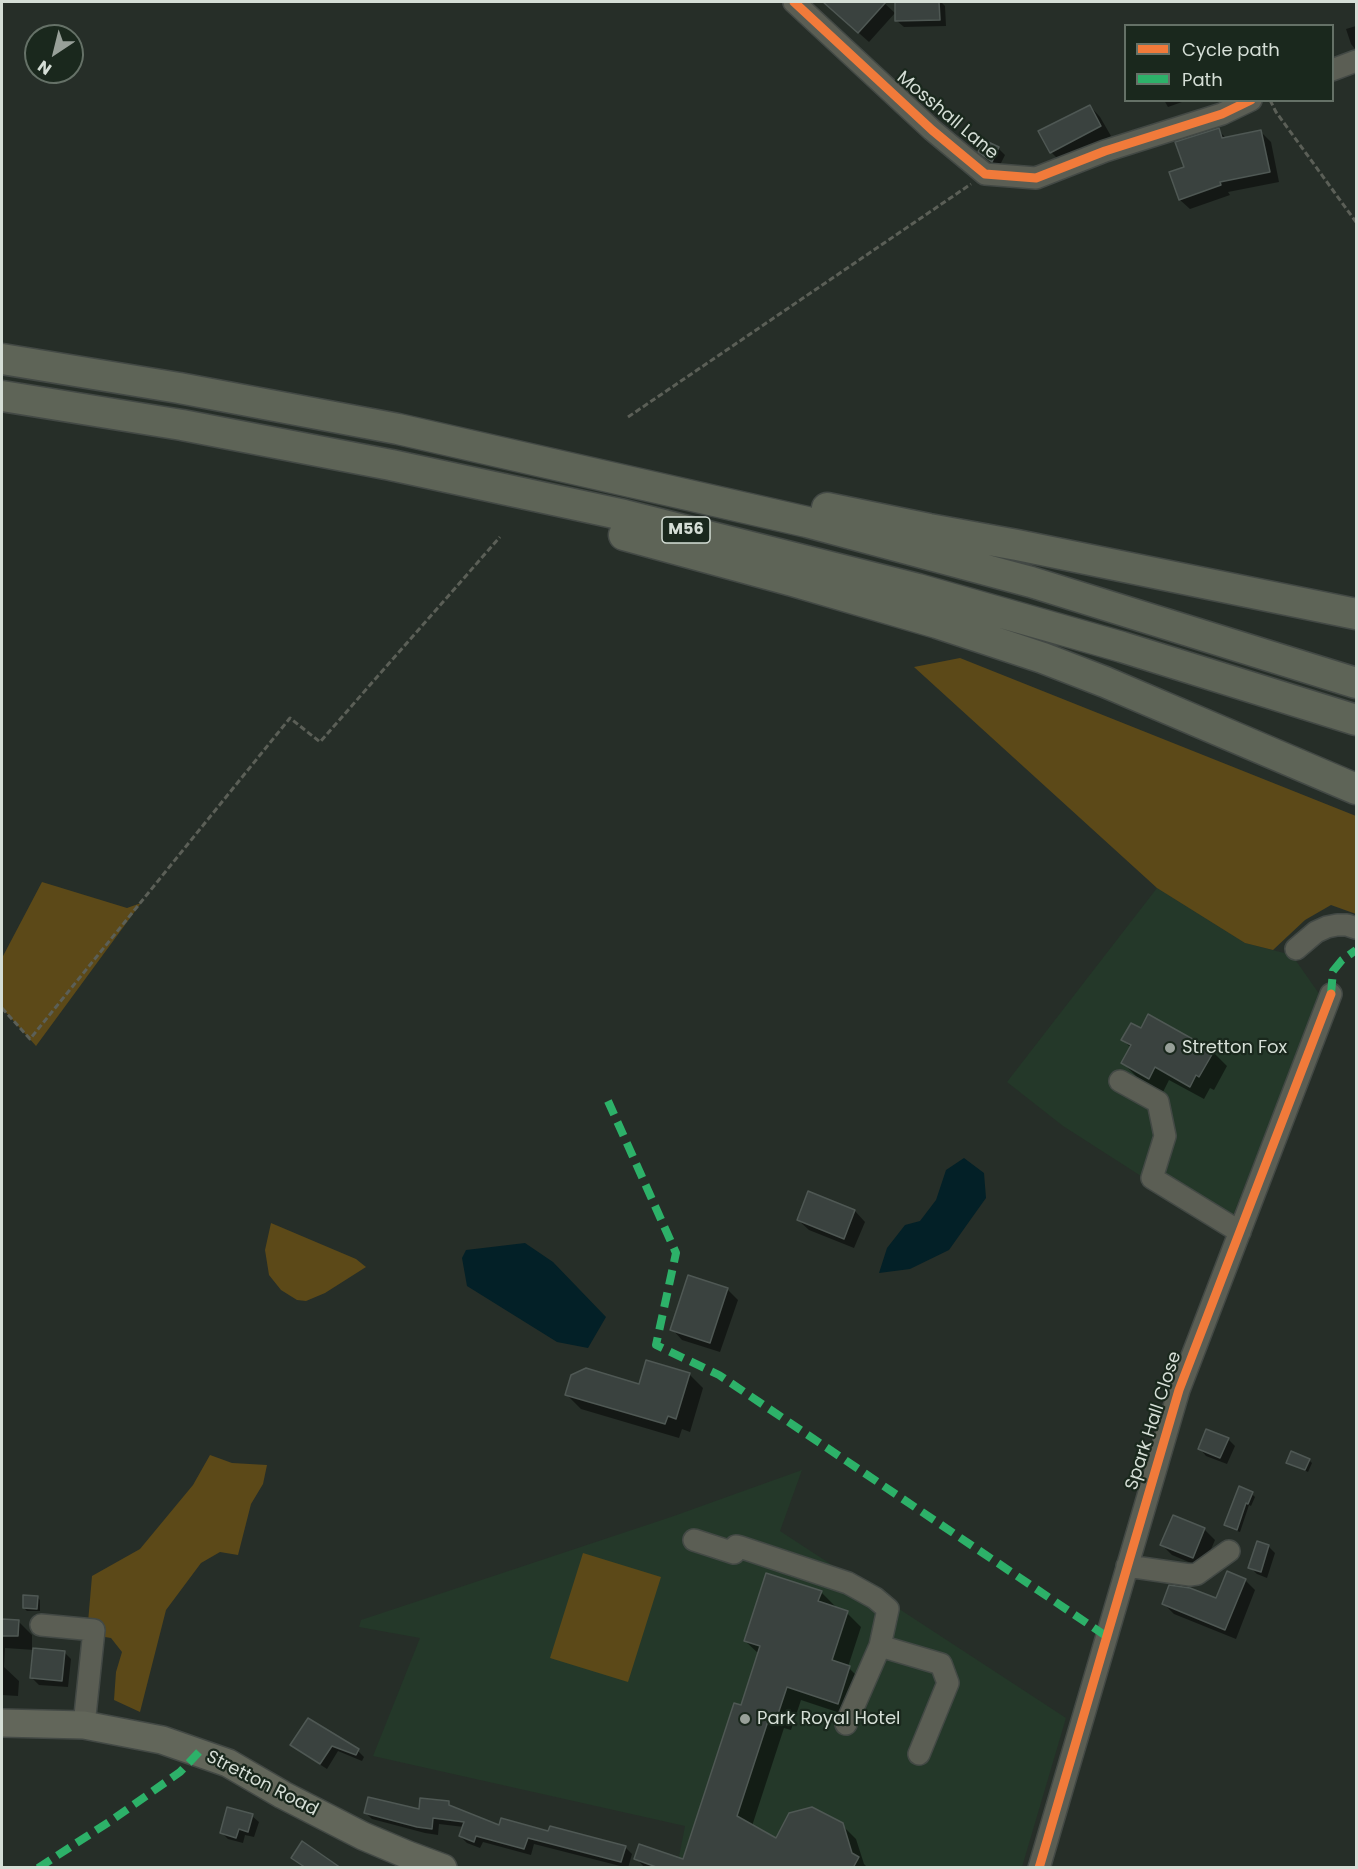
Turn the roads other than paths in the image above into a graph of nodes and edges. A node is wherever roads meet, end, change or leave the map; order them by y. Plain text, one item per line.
1 (794, 2) edge
2 (1356, 61) edge
3 (1334, 69) edge
4 (1247, 102) edge
5 (2, 358) edge
6 (2, 396) edge
7 (622, 479) junction
8 (504, 488) junction
9 (1356, 614) edge
10 (1356, 683) edge
11 (1356, 720) edge
12 (1356, 789) edge
13 (1356, 928) edge
14 (1296, 949) dead end
15 (1331, 994) dead end
16 (1120, 1081) dead end
17 (1240, 1232) junction
18 (694, 1540) dead end
19 (1228, 1551) dead end
20 (1126, 1566) junction
21 (41, 1625) dead end
22 (880, 1646) junction
23 (2, 1723) edge
24 (846, 1724) dead end
25 (84, 1725) junction
26 (919, 1754) dead end
27 (443, 1868) edge
28 (1039, 1868) edge

1 - 4 street, Mosshall Lane
2 - 3 street
5 - 7 highway, M56
6 - 8 highway, M56
7 - 9 highway, M56
7 - 10 highway, M56
8 - 11 highway, M56
8 - 12 highway, M56
13 - 14 street
15 - 17 street, Spark Hall Close
16 - 17 street
17 - 20 street, Spark Hall Close
18 - 22 street
19 - 20 street
20 - 28 street, Spark Hall Close
21 - 25 street
22 - 24 street
22 - 26 street
23 - 25 main road, Stretton Road
25 - 27 main road, Stretton Road

